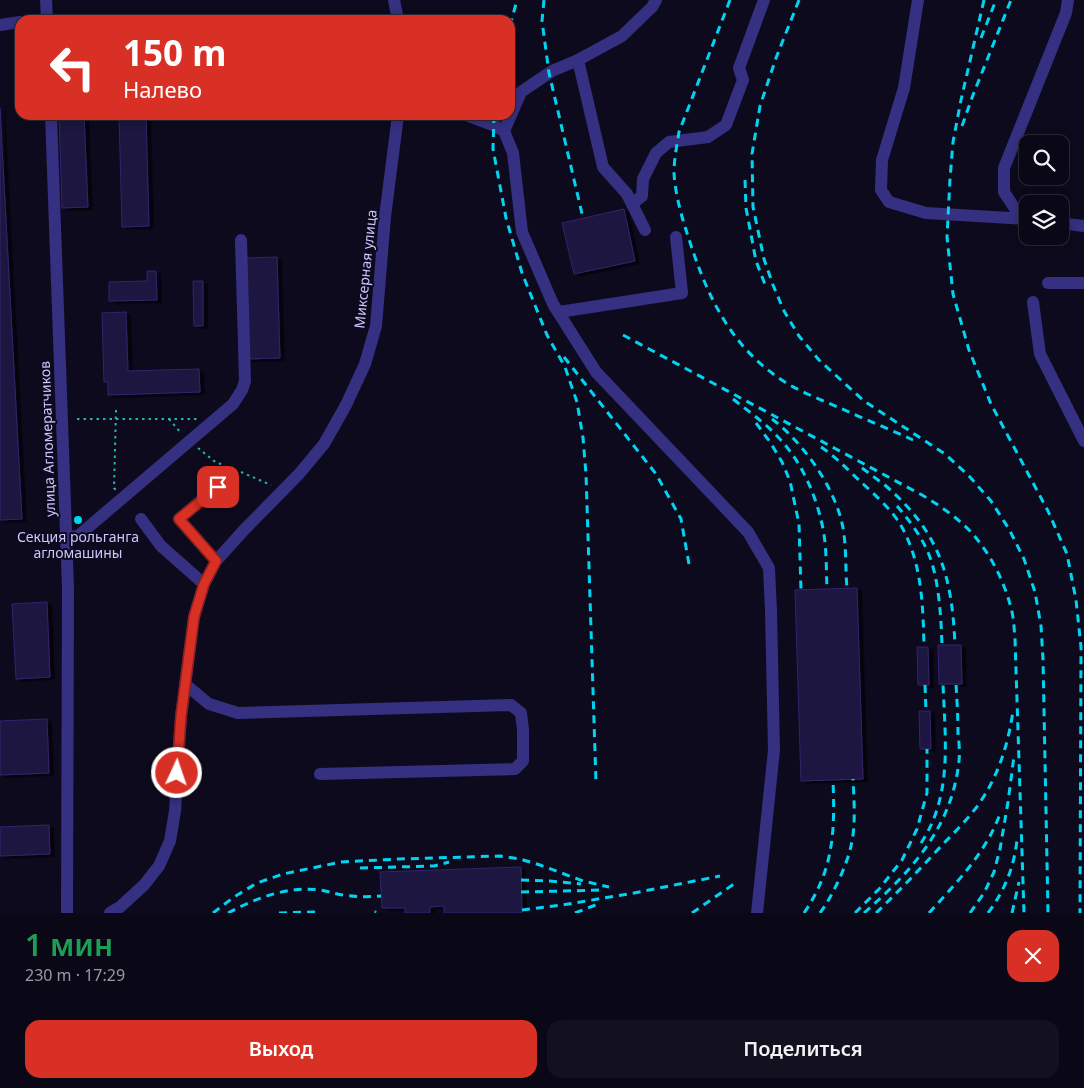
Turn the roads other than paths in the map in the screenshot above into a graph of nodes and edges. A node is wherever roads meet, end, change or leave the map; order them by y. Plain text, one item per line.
1 (46, 0) edge
2 (394, 0) edge
3 (656, 0) edge
4 (764, 0) edge
5 (918, 0) edge
6 (1068, 0) edge
7 (44, 15) edge
8 (397, 15) edge
9 (15, 23) edge
10 (0, 25) edge
11 (578, 60) junction
12 (515, 106) edge
13 (51, 120) edge
14 (397, 120) edge
15 (480, 120) edge
16 (509, 120) edge
17 (504, 131) junction
18 (632, 204) junction
19 (1019, 212) edge
20 (1019, 219) edge
21 (1069, 224) edge
22 (1084, 226) edge
23 (645, 230) dead end
24 (676, 237) dead end
25 (240, 240) dead end
26 (1084, 282) edge
27 (1048, 283) dead end
28 (1032, 302) dead end
29 (559, 312) junction
30 (1084, 440) edge
31 (233, 472) road end
32 (141, 519) dead end
33 (66, 538) junction
34 (216, 561) junction
35 (204, 584) junction
36 (185, 684) junction
37 (320, 774) dead end
38 (67, 913) edge
39 (110, 913) edge
40 (757, 913) edge

1 - 7 street
2 - 8 street
3 - 11 street
4 - 18 street
5 - 20 street
6 - 19 street
9 - 10 street
11 - 12 street
11 - 18 street
13 - 33 street, улица Агломератчиков
14 - 34 street, Миксерная улица
15 - 17 street
16 - 17 street
17 - 29 street
18 - 23 street
21 - 22 street
24 - 29 street
25 - 33 street
26 - 27 street
28 - 30 street
29 - 40 street
31 - 34 street
32 - 35 street
33 - 38 street, улица Агломератчиков
34 - 35 street, Миксерная улица
35 - 36 street, Миксерная улица
36 - 37 street
36 - 39 street, Миксерная улица

